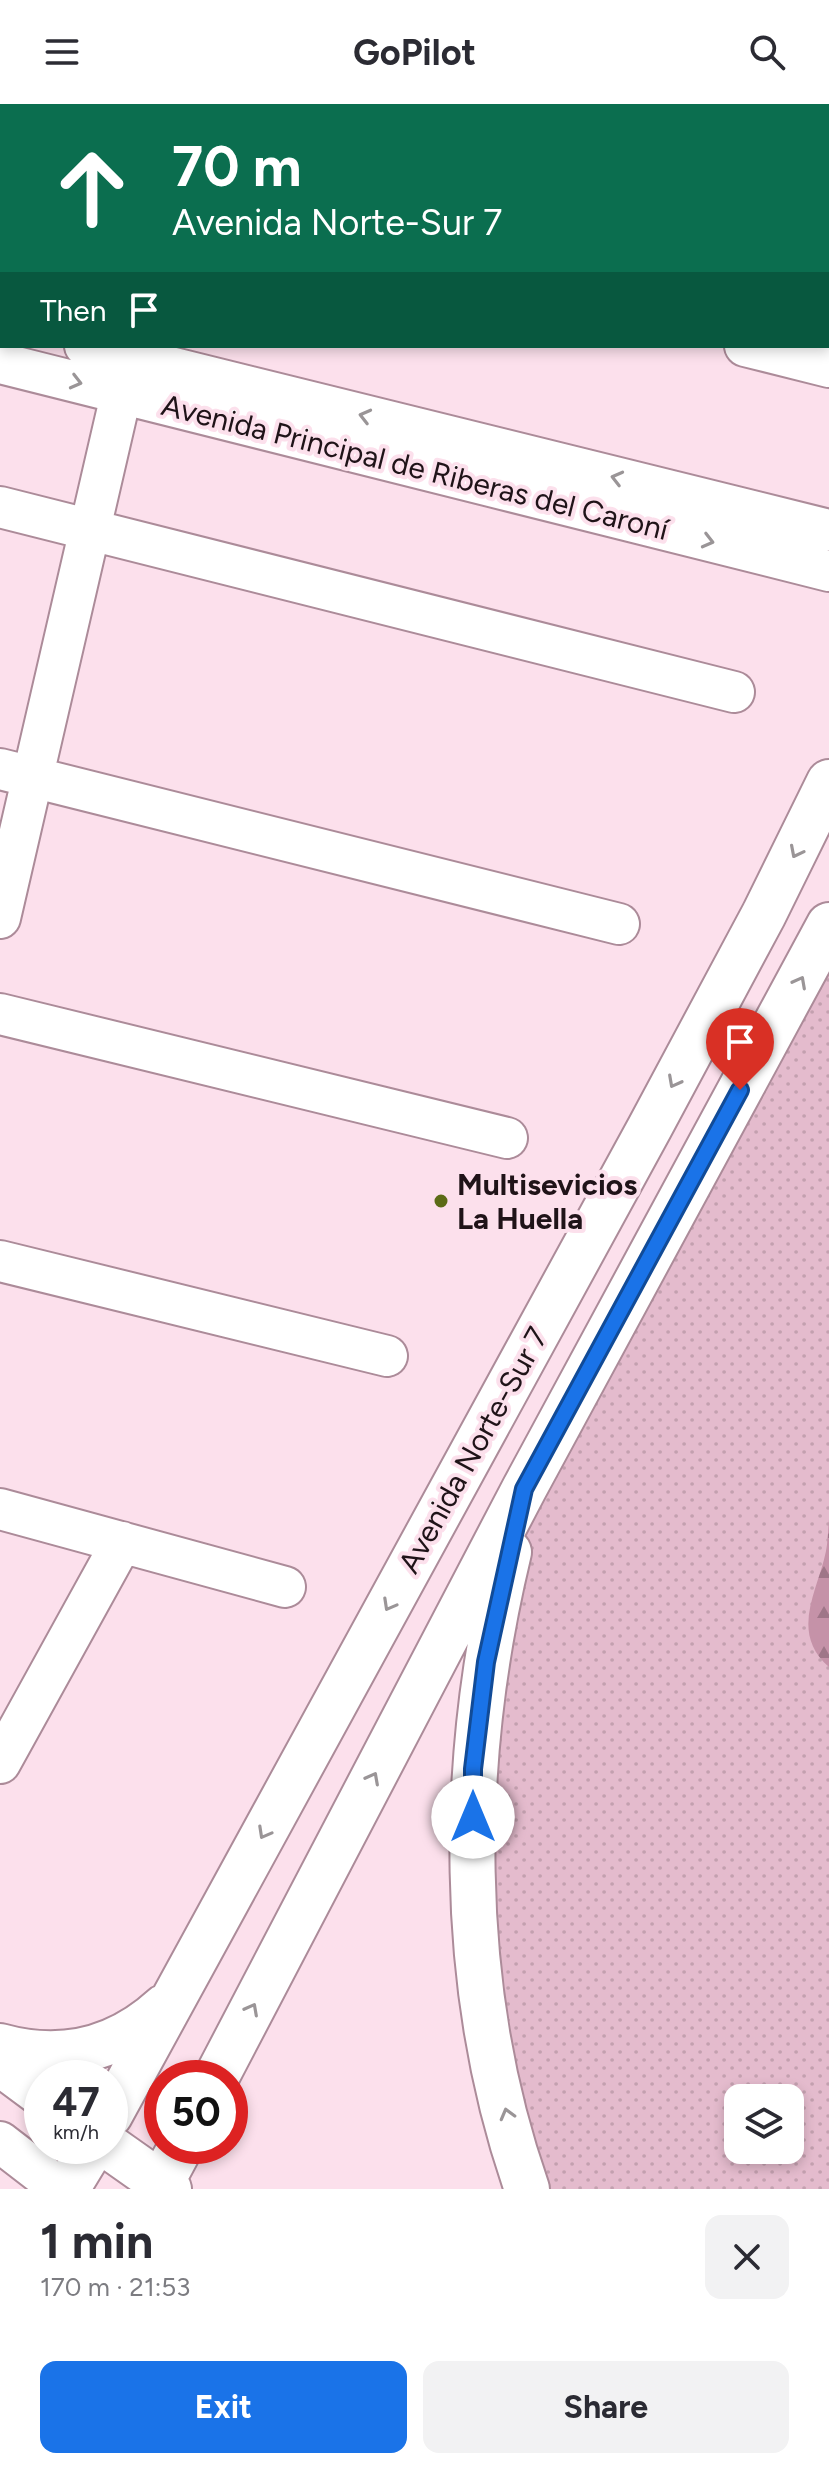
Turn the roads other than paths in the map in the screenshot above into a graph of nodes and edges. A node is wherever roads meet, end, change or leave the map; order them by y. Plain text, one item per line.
1 (89, 348) edge
2 (753, 348) edge
3 (0, 363) edge
4 (128, 366) edge
5 (829, 367) edge
6 (0, 507) edge
7 (90, 529) junction
8 (829, 530) edge
9 (829, 571) edge
10 (734, 692) dead end
11 (16, 774) edge
12 (829, 782) edge
13 (0, 918) edge
14 (619, 924) dead end
15 (829, 925) edge
16 (0, 1014) edge
17 (507, 1138) dead end
18 (0, 1261) edge
19 (387, 1356) dead end
20 (524, 1489) junction
21 (0, 1509) edge
22 (122, 1542) junction
23 (285, 1587) dead end
24 (0, 1763) edge
25 (174, 1998) junction
26 (0, 2046) edge
27 (225, 2060) edge
28 (0, 2066) edge
29 (128, 2082) edge
30 (24, 2084) edge
31 (0, 2142) edge
32 (128, 2157) edge
33 (81, 2164) edge
34 (167, 2177) edge
35 (64, 2189) edge
36 (527, 2189) edge

1 - 4 street, Avenida Principal de Riberas del Caroní
2 - 5 street
3 -> 4 street, Avenida Principal de Riberas del Caroní
4 - 7 street
8 -> 4 street, Avenida Principal de Riberas del Caroní
4 -> 9 street, Avenida Principal de Riberas del Caroní
6 - 7 street
7 - 10 street
7 - 11 street
11 - 13 street
11 - 14 street
12 -> 25 main road, Avenida Norte-Sur 7
20 -> 15 main road, Avenida Norte-Sur 7
16 - 17 street
18 - 19 street
27 -> 20 main road, Avenida Norte-Sur 7
36 -> 20 main road
21 - 22 street
22 - 23 street
22 - 24 street
25 - 26 main road
25 - 29 main road, Avenida Norte-Sur 7
28 - 30 street
31 - 35 street
32 - 34 main road
33 - 35 main road

